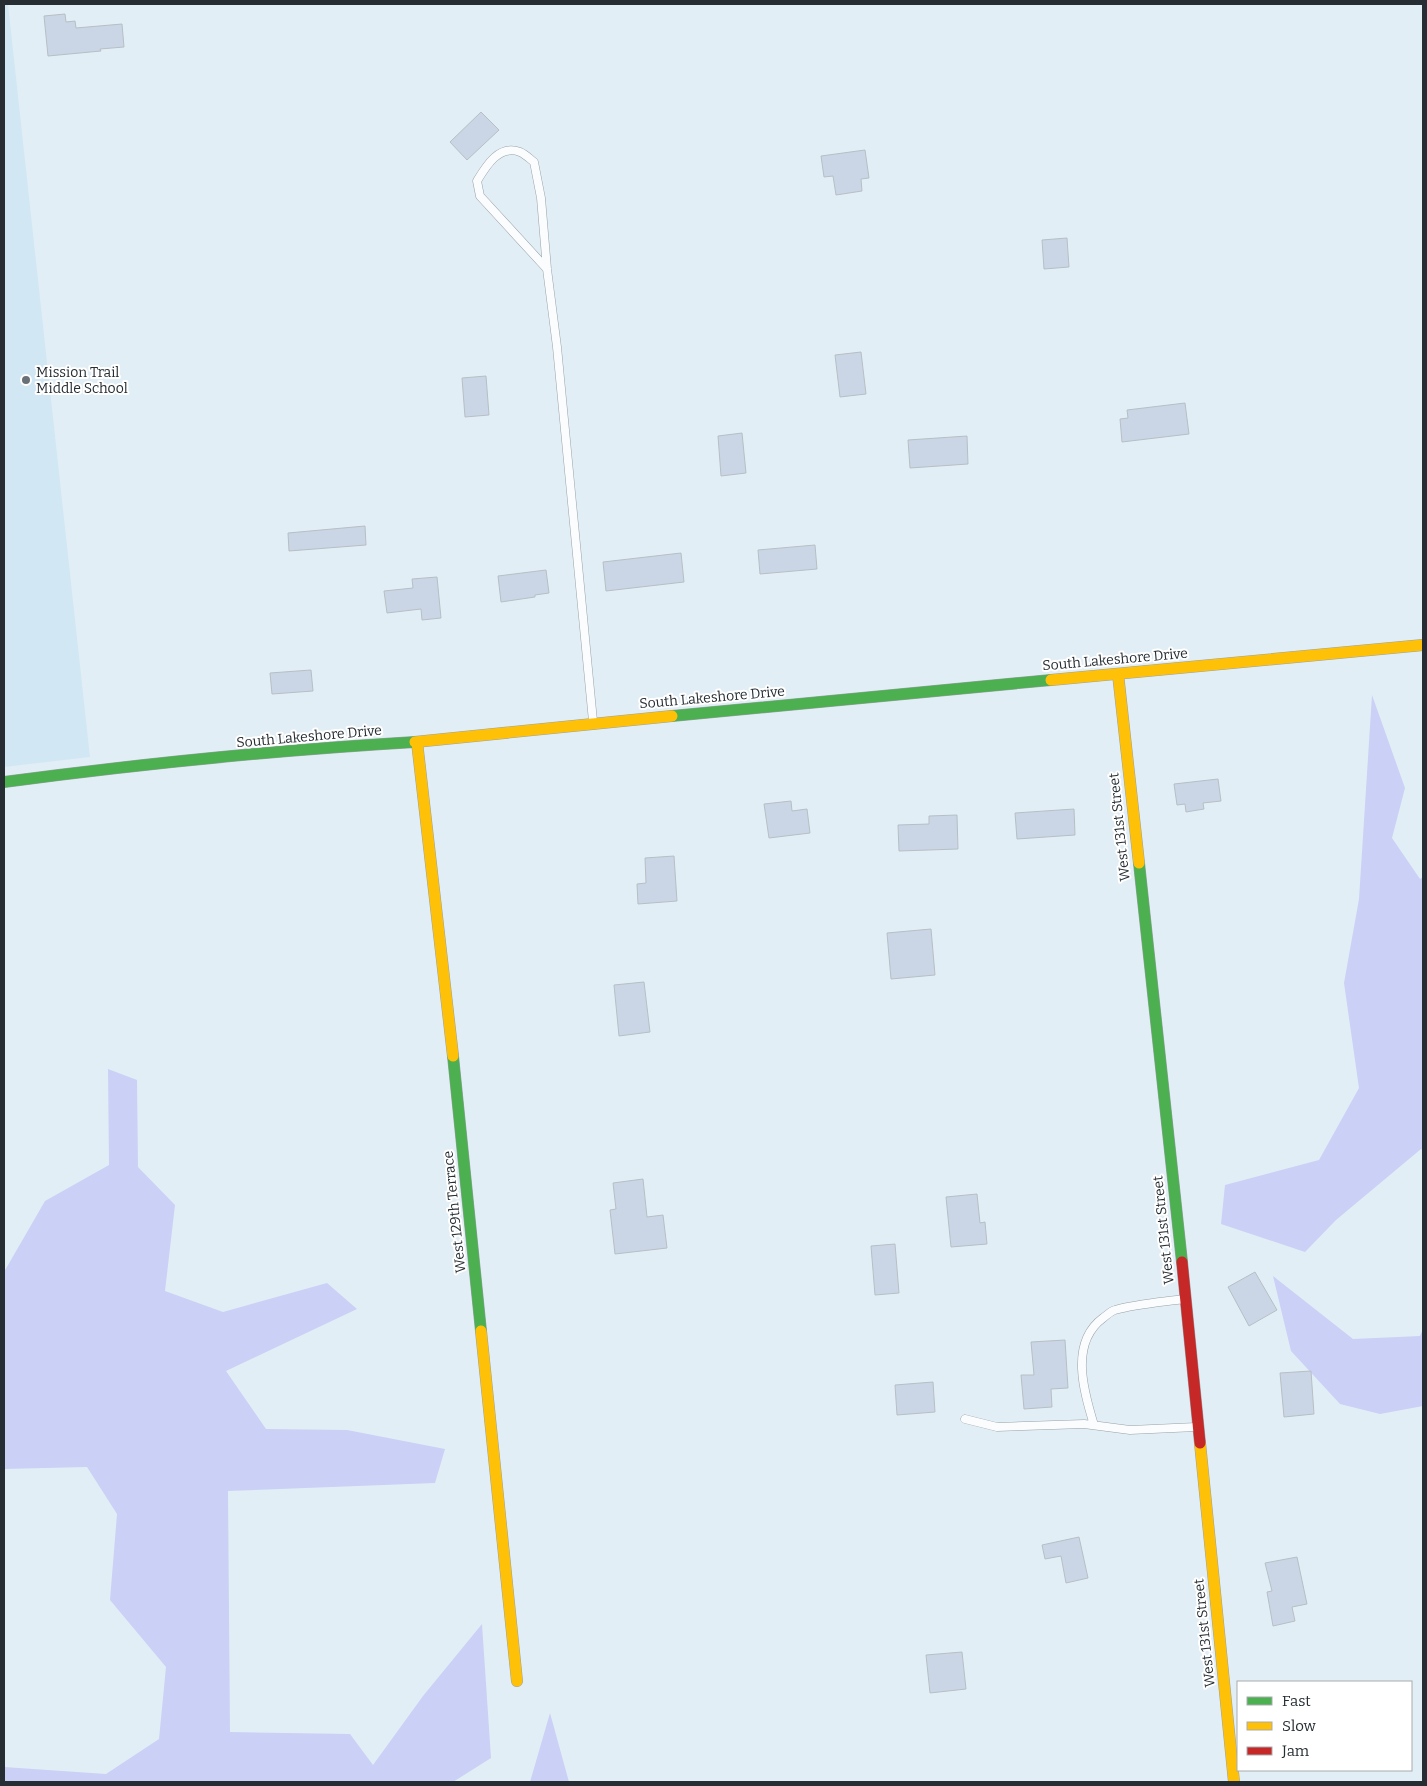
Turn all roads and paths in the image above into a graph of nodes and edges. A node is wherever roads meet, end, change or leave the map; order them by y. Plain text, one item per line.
1 (547, 269) junction
2 (1423, 645) edge
3 (1118, 674) junction
4 (593, 723) junction
5 (417, 742) junction
6 (4, 782) edge
7 (1185, 1299) junction
8 (965, 1419) dead end
9 (1094, 1425) junction
10 (1198, 1426) junction
11 (517, 1681) dead end
12 (1234, 1782) edge

1 - 1 lane
1 - 4 lane
2 - 3 street, South Lakeshore Drive
3 - 4 street, South Lakeshore Drive
3 - 7 street, West 131st Street
4 - 5 street, South Lakeshore Drive
5 - 6 street, South Lakeshore Drive
5 - 11 street, West 129th Terrace
7 - 9 lane
7 - 10 street, West 131st Street
8 - 9 lane
9 - 10 lane
10 - 12 street, West 131st Street

